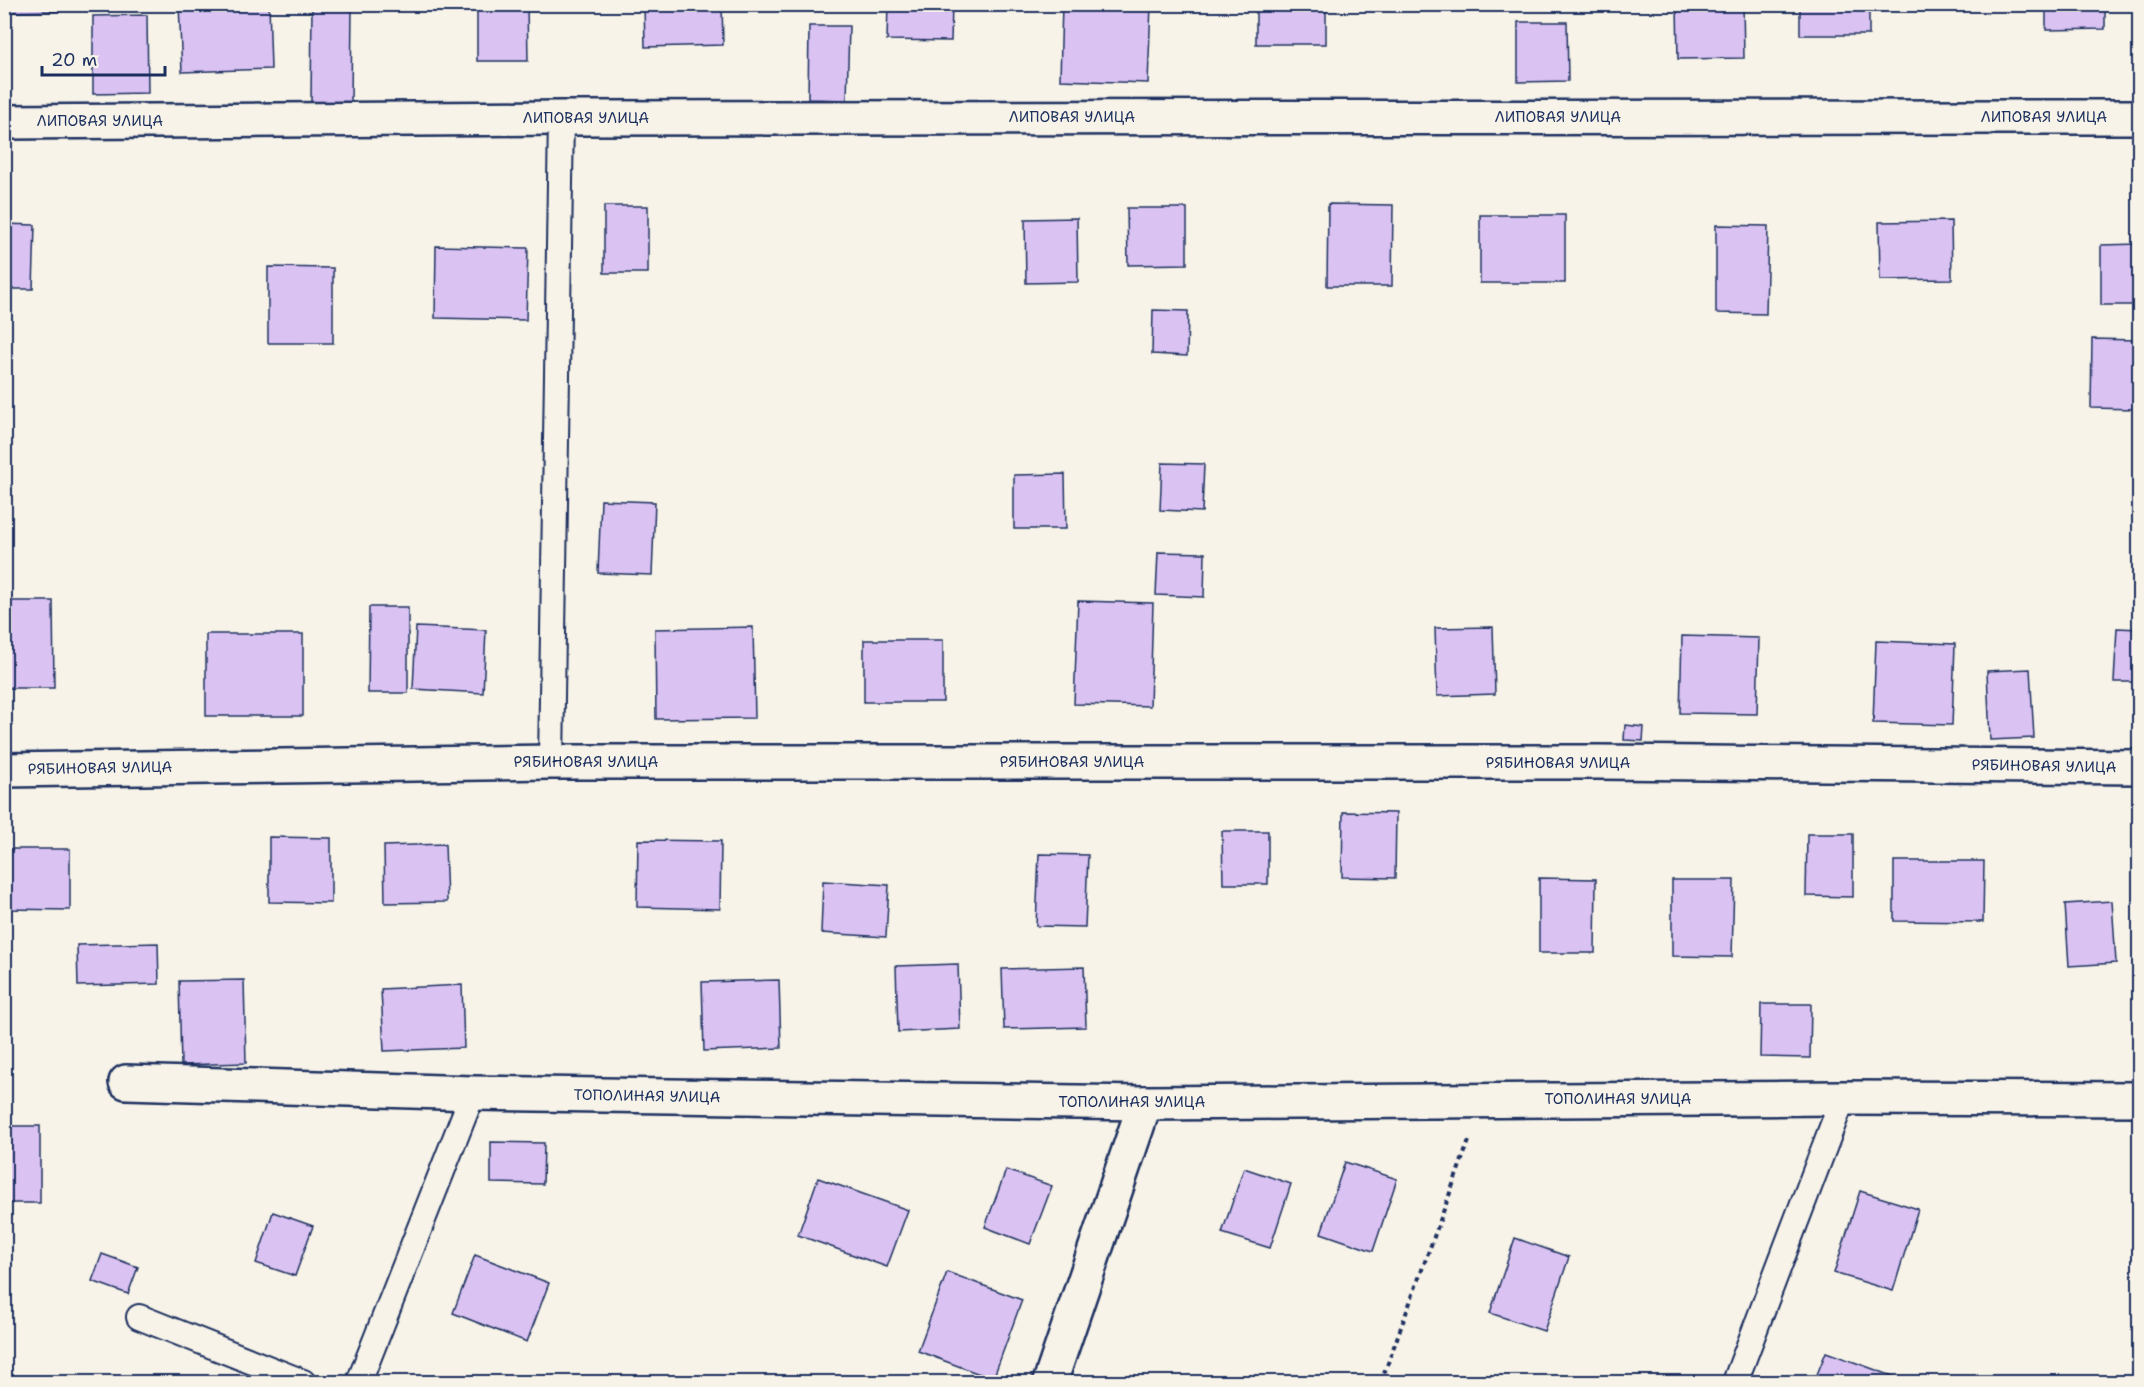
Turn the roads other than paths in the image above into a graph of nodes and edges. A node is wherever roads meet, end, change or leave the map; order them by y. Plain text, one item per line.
1 (2139, 117) edge
2 (561, 118) junction
3 (4, 122) edge
4 (551, 762) junction
5 (2139, 767) edge
6 (4, 770) edge
7 (126, 1082) dead end
8 (472, 1093) junction
9 (1843, 1098) junction
10 (2139, 1099) edge
11 (1145, 1103) junction
12 (139, 1317) dead end
13 (303, 1383) edge
14 (359, 1383) edge
15 (1050, 1383) edge
16 (1735, 1383) edge

1 - 2 street, ЛИПОВАЯ УЛИЦА
2 - 3 street, ЛИПОВАЯ УЛИЦА
2 - 4 lane
4 - 5 street, РЯБИНОВАЯ УЛИЦА
4 - 6 street, РЯБИНОВАЯ УЛИЦА
7 - 8 street, ТОПОЛИНАЯ УЛИЦА
8 - 11 street, ТОПОЛИНАЯ УЛИЦА
8 - 14 lane
9 - 10 street, ТОПОЛИНАЯ УЛИЦА
9 - 11 street, ТОПОЛИНАЯ УЛИЦА
9 - 16 lane
11 - 15 street
12 - 13 lane

